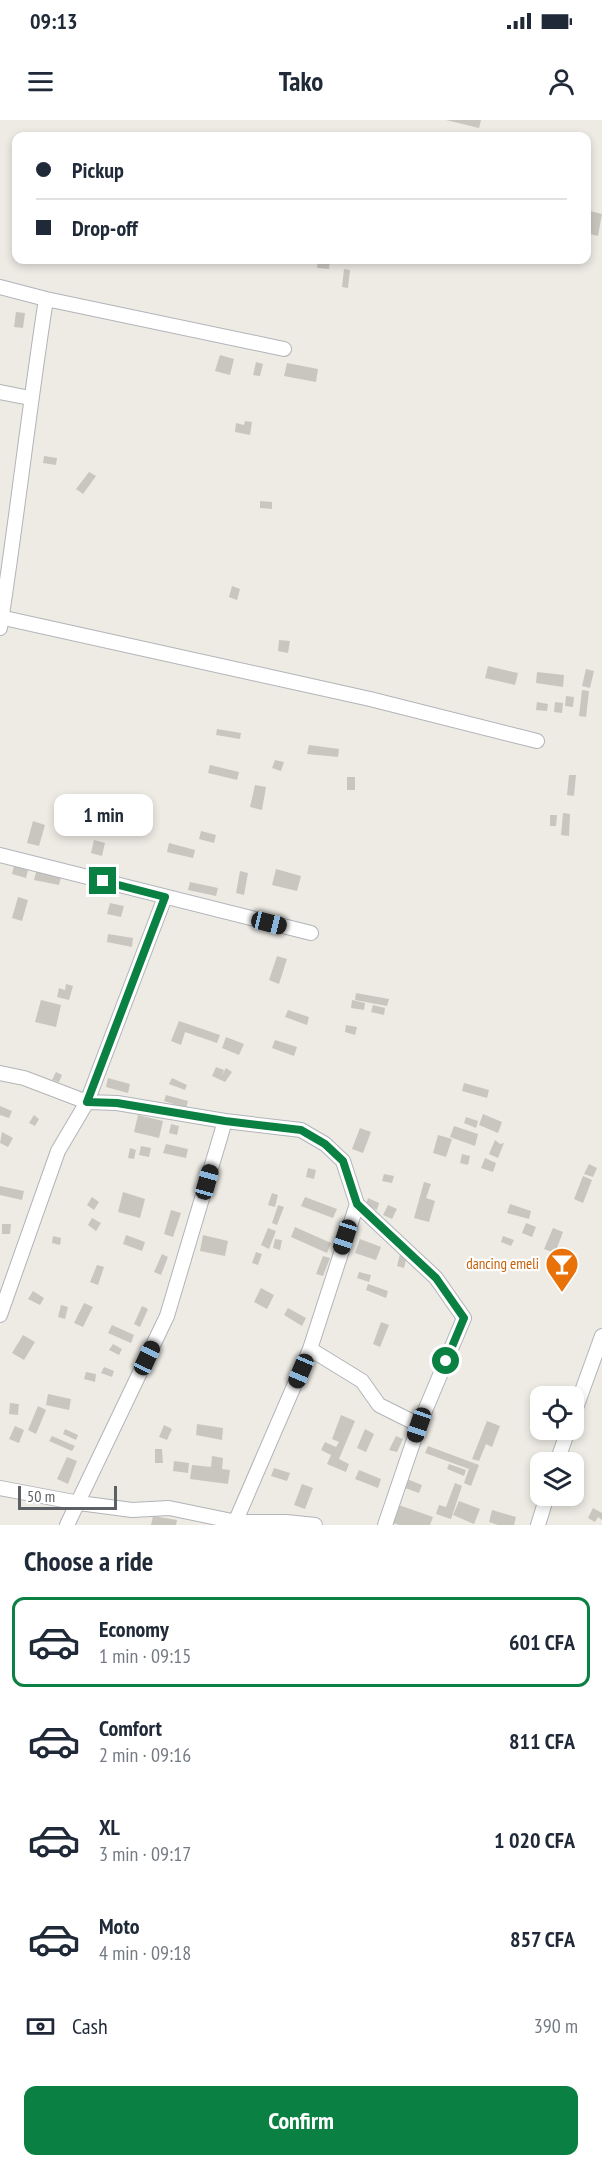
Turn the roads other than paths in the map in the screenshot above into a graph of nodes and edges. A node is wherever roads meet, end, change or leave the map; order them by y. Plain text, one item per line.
1 (0, 287) edge
2 (46, 299) junction
3 (284, 349) dead end
4 (0, 392) edge
5 (30, 398) junction
6 (1, 620) edge
7 (537, 741) dead end
8 (0, 855) edge
9 (165, 897) junction
10 (311, 933) dead end
11 (0, 1072) edge
12 (87, 1102) junction
13 (225, 1121) junction
14 (357, 1204) junction
15 (0, 1316) edge
16 (602, 1336) edge
17 (310, 1349) junction
18 (584, 1386) edge
19 (419, 1425) junction
20 (0, 1488) edge
21 (79, 1503) junction
22 (544, 1506) edge
23 (236, 1524) edge
24 (67, 1525) edge
25 (315, 1525) edge
26 (385, 1525) edge
27 (538, 1525) edge

1 - 2 street
2 - 3 street
2 - 5 street
4 - 5 street
5 - 6 street
6 - 7 street
8 - 9 street
9 - 10 street
9 - 12 street
11 - 12 street
12 - 13 street
12 - 15 street
13 - 14 street
13 - 21 street
14 - 17 street
14 - 19 street
16 - 18 street
17 - 19 street
17 - 23 street
19 - 26 street
20 - 21 street
21 - 23 street
21 - 24 street
22 - 27 street
23 - 25 street

